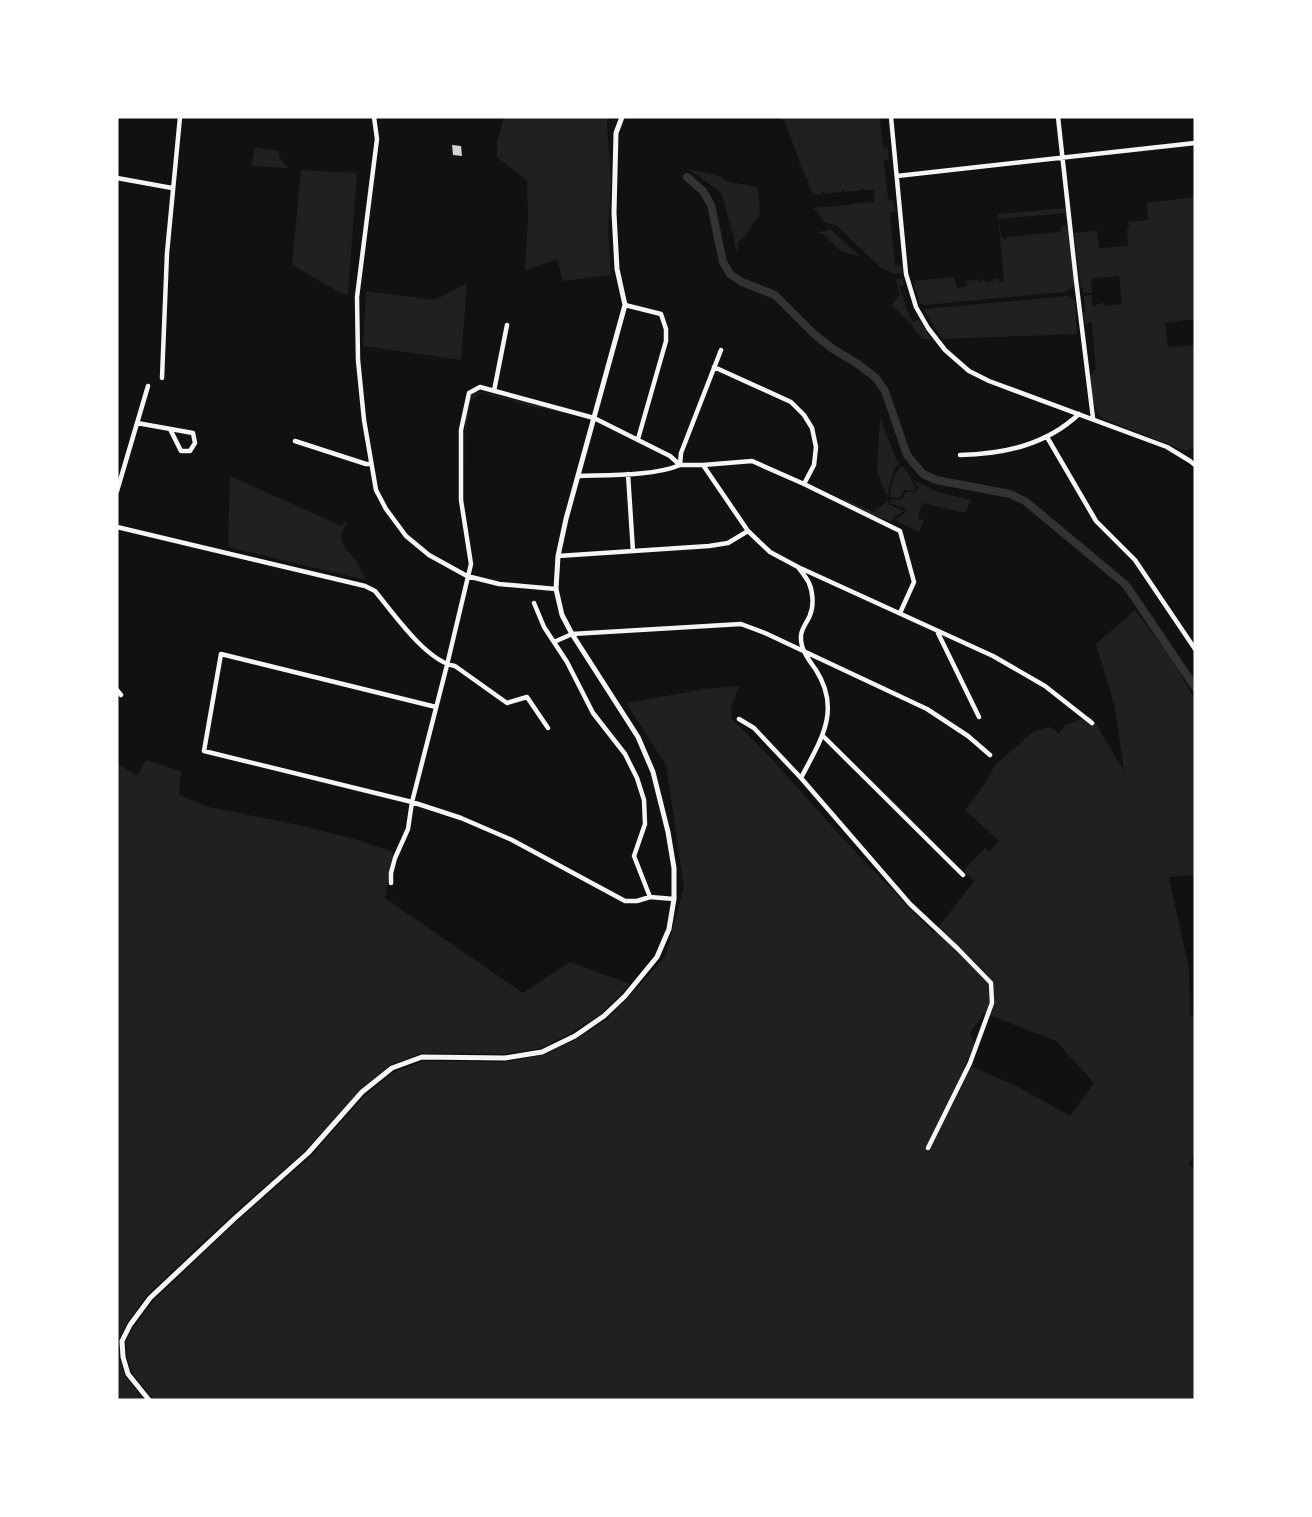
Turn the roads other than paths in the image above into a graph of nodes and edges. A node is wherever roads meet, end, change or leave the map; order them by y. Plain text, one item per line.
1 (180, 117) edge
2 (374, 117) edge
3 (621, 117) edge
4 (891, 117) edge
5 (1058, 117) edge
6 (1195, 143) edge
7 (1063, 158) junction
8 (897, 176) junction
9 (117, 177) edge
10 (172, 188) junction
11 (625, 305) junction
12 (507, 325) dead end
13 (721, 350) dead end
14 (714, 367) junction
15 (162, 378) dead end
16 (148, 386) dead end
17 (494, 391) junction
18 (1079, 414) junction
19 (594, 418) junction
20 (1093, 418) junction
21 (138, 423) junction
22 (170, 429) junction
23 (1047, 436) junction
24 (638, 439) junction
25 (295, 441) dead end
26 (1195, 454) edge
27 (960, 455) dead end
28 (1190, 461) junction
29 (371, 464) junction
30 (680, 465) junction
31 (703, 465) junction
32 (1195, 465) edge
33 (628, 474) junction
34 (579, 476) junction
35 (804, 484) junction
36 (117, 491) edge
37 (117, 526) edge
38 (748, 531) junction
39 (633, 551) junction
40 (558, 556) junction
41 (798, 567) junction
42 (467, 576) junction
43 (556, 589) junction
44 (534, 603) dead end
45 (900, 613) junction
46 (938, 632) junction
47 (572, 634) junction
48 (554, 642) junction
49 (1195, 649) edge
50 (803, 650) junction
51 (447, 665) junction
52 (436, 707) junction
53 (979, 717) dead end
54 (738, 719) dead end
55 (1092, 723) dead end
56 (548, 728) dead end
57 (823, 736) junction
58 (990, 755) dead end
59 (801, 778) junction
60 (412, 802) junction
61 (963, 875) dead end
62 (391, 883) dead end
63 (650, 897) junction
64 (674, 899) junction
65 (928, 1148) dead end
66 (149, 1400) edge

1 - 10 street
2 - 29 street
3 - 11 street
4 - 8 street
5 - 7 street
6 - 7 street
7 - 8 street
7 - 20 street
8 - 18 street
9 - 10 street
10 - 15 street
11 - 19 street
11 - 24 street
12 - 17 street
13 - 14 street
14 - 30 street
14 - 35 street
16 - 21 street
17 - 19 street
17 - 42 street
18 - 20 street
18 - 23 street
19 - 24 street
19 - 34 street
20 - 28 street
21 - 22 street
21 - 36 street
22 - 22 street
23 - 27 street
23 - 49 street
24 - 30 street
25 - 29 street
26 - 28 street
28 - 32 street
29 - 42 street
30 - 31 street
30 - 33 street
31 - 35 street
31 - 38 street
33 - 34 street
33 - 39 street
34 - 40 street
35 - 45 street
37 - 51 street
38 - 39 street
38 - 41 street
39 - 40 street
40 - 43 street
41 - 45 street
41 - 50 street
42 - 43 street
42 - 51 street
43 - 47 street
44 - 48 street
45 - 46 street
46 - 53 street
46 - 55 street
47 - 48 street
47 - 50 street
47 - 64 street
48 - 63 street
50 - 57 street
50 - 58 street
51 - 52 street
51 - 56 street
52 - 60 street
52 - 60 street
54 - 59 street
57 - 59 street
57 - 61 street
59 - 65 street
60 - 62 street
60 - 63 street
63 - 64 street
64 - 66 street

